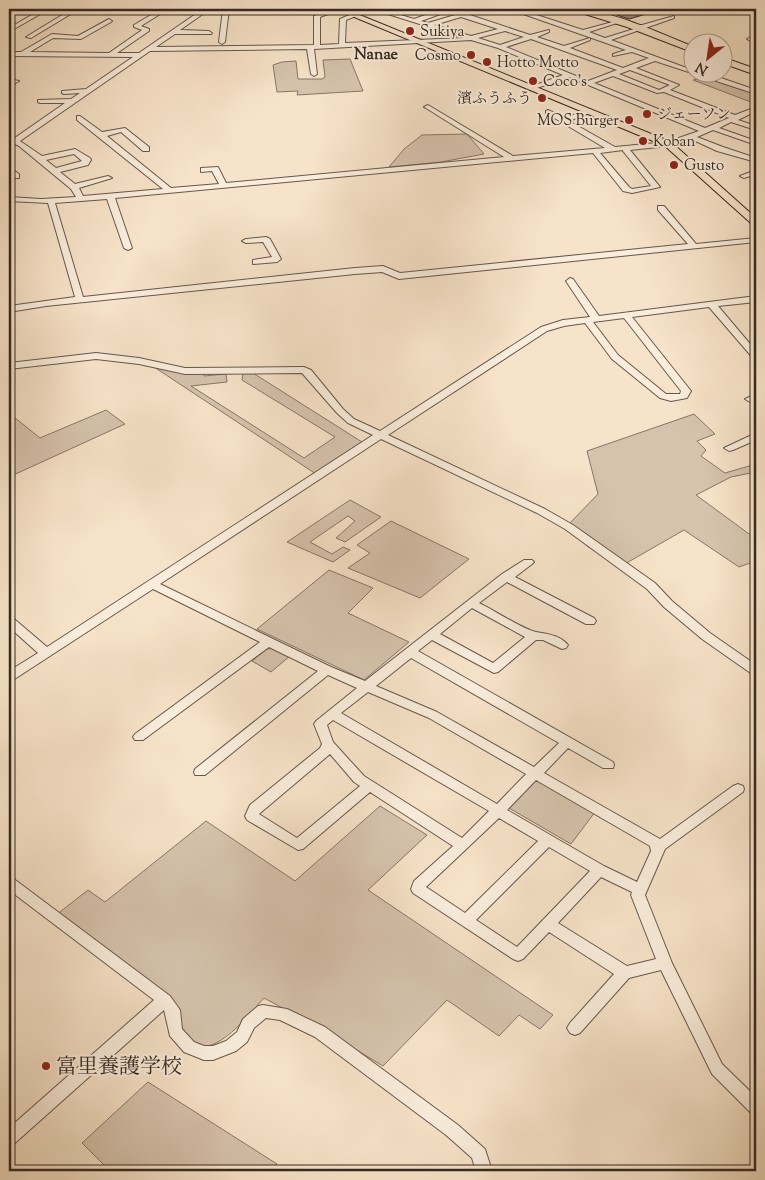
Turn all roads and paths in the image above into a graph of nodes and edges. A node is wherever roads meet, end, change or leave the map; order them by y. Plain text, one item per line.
1 (46, 9) edge
2 (165, 9) edge
3 (206, 9) edge
4 (226, 9) edge
5 (339, 9) edge
6 (381, 9) edge
7 (446, 9) edge
8 (512, 9) edge
9 (578, 9) edge
10 (410, 10) dead end
11 (593, 10) edge
12 (76, 12) edge
13 (354, 15) junction
14 (395, 15) junction
15 (461, 15) junction
16 (672, 17) dead end
17 (101, 20) dead end
18 (414, 21) junction
19 (480, 21) junction
20 (618, 21) junction
21 (552, 22) junction
22 (428, 25) junction
23 (639, 28) junction
24 (504, 29) junction
25 (9, 30) edge
26 (547, 31) dead end
27 (172, 32) junction
28 (450, 32) junction
29 (584, 32) junction
30 (209, 33) dead end
31 (518, 33) junction
32 (756, 36) edge
33 (30, 37) dead end
34 (531, 37) junction
35 (473, 39) junction
36 (588, 40) dead end
37 (606, 40) junction
38 (418, 41) junction
39 (756, 41) edge
40 (222, 42) dead end
41 (342, 45) junction
42 (682, 45) edge
43 (314, 47) junction
44 (500, 47) junction
45 (564, 48) junction
46 (148, 49) junction
47 (632, 50) junction
48 (9, 54) edge
49 (23, 54) junction
50 (111, 54) junction
51 (139, 55) junction
52 (615, 55) dead end
53 (656, 58) junction
54 (732, 64) edge
55 (682, 66) edge
56 (679, 67) junction
57 (631, 68) junction
58 (682, 68) edge
59 (623, 70) junction
60 (756, 72) edge
61 (314, 74) dead end
62 (614, 74) junction
63 (569, 75) junction
64 (16, 81) dead end
65 (729, 82) edge
66 (588, 83) junction
67 (9, 85) edge
68 (756, 86) edge
69 (532, 88) junction
70 (748, 89) junction
71 (664, 90) junction
72 (87, 91) junction
73 (64, 92) dead end
74 (756, 92) edge
75 (40, 101) dead end
76 (74, 101) junction
77 (428, 107) dead end
78 (590, 111) junction
79 (755, 111) edge
80 (548, 112) dead end
81 (80, 118) dead end
82 (734, 119) junction
83 (563, 121) junction
84 (756, 128) edge
85 (710, 129) junction
86 (101, 135) junction
87 (691, 137) junction
88 (13, 139) edge
89 (756, 143) edge
90 (668, 144) junction
91 (146, 149) dead end
92 (626, 149) junction
93 (615, 150) junction
94 (596, 152) junction
95 (40, 158) junction
96 (512, 160) junction
97 (756, 160) edge
98 (9, 169) edge
99 (204, 170) dead end
100 (54, 171) junction
101 (756, 172) edge
102 (16, 176) dead end
103 (744, 176) dead end
104 (108, 178) dead end
105 (223, 185) junction
106 (74, 187) junction
107 (168, 190) junction
108 (110, 196) junction
109 (9, 199) edge
110 (80, 199) junction
111 (51, 201) junction
112 (661, 208) dead end
113 (756, 223) edge
114 (756, 240) edge
115 (246, 241) dead end
116 (694, 246) junction
117 (128, 248) dead end
118 (256, 262) dead end
119 (570, 281) dead end
120 (756, 299) edge
121 (80, 300) junction
122 (712, 305) junction
123 (9, 309) edge
124 (627, 316) junction
125 (592, 320) junction
126 (756, 356) edge
127 (9, 366) edge
128 (381, 436) junction
129 (756, 436) edge
130 (729, 448) dead end
131 (528, 562) dead end
132 (506, 577) junction
133 (152, 584) junction
134 (471, 603) junction
135 (9, 621) edge
136 (590, 621) dead end
137 (432, 635) junction
138 (533, 636) junction
139 (269, 641) junction
140 (562, 645) dead end
141 (410, 652) junction
142 (46, 653) junction
143 (327, 670) junction
144 (756, 671) edge
145 (9, 677) edge
146 (365, 688) junction
147 (333, 714) junction
148 (139, 738) dead end
149 (567, 742) junction
150 (328, 744) junction
151 (608, 765) dead end
152 (200, 772) dead end
153 (534, 774) junction
154 (368, 786) junction
155 (738, 789) dead end
156 (498, 809) junction
157 (548, 839) junction
158 (463, 846) junction
159 (658, 846) junction
160 (600, 870) junction
161 (9, 883) edge
162 (640, 889) junction
163 (466, 921) junction
164 (548, 924) junction
165 (665, 963) junction
166 (625, 973) junction
167 (165, 1000) junction
168 (575, 1028) dead end
169 (756, 1107) edge
170 (9, 1138) edge
171 (484, 1171) edge

1 - 25 street
2 - 50 street
3 - 27 street
4 - 40 street
5 - 13 main road
5 - 43 street
6 - 14 street
7 - 15 street
7 - 18 street
8 - 21 street
9 - 11 highway
10 - 14 street
11 - 20 highway
12 - 33 street
13 - 38 main road
13 - 41 street
14 - 18 street
15 - 19 street
15 - 22 street
16 - 23 street
17 - 49 street
18 - 22 street
19 - 24 street
19 - 28 street
20 - 23 highway
20 - 29 street
21 - 29 street
21 - 31 street
22 - 28 street
23 - 37 street
23 - 42 highway
24 - 31 street
24 - 35 street
26 - 34 street
27 - 30 street
27 - 46 street
28 - 35 street
29 - 37 street
31 - 34 street
32 - 39 street
34 - 44 street
34 - 45 street
35 - 38 street
35 - 44 street
36 - 45 street
37 - 47 street
38 - 41 street
38 - 69 main road
41 - 43 street
43 - 46 street
43 - 61 street
44 - 63 street
45 - 59 street
46 - 51 street
47 - 52 street
47 - 53 street
48 - 49 street
49 - 50 street
50 - 51 street
51 - 72 street
53 - 56 street
53 - 57 street
54 - 60 highway
55 - 56 street
56 - 58 street
57 - 59 street
57 - 71 street
59 - 62 street
62 - 66 street
62 - 71 street
63 - 66 street
63 - 69 street
64 - 67 street
65 - 70 street
66 - 85 street
68 - 70 street
69 - 78 main road
70 - 74 street
71 - 82 street
72 - 73 street
72 - 76 street
75 - 76 street
76 - 88 street
77 - 96 street
78 - 83 street
78 - 90 main road
79 - 82 street
80 - 83 street
81 - 86 street
82 - 84 street
82 - 85 street
83 - 93 street
85 - 87 street
85 - 89 street
86 - 91 street
86 - 107 street
87 - 90 street
87 - 97 street
88 - 95 street
90 - 92 street
90 - 113 main road
92 - 93 street
92 - 94 street
93 - 94 street
94 - 96 street
95 - 100 street
95 - 100 street
96 - 105 street
98 - 102 street
99 - 105 street
100 - 106 street
101 - 103 street
104 - 106 street
105 - 107 street
106 - 110 street
107 - 108 street
108 - 110 street
108 - 117 street
109 - 111 street
110 - 111 street
111 - 121 street
112 - 116 street
114 - 116 street
115 - 118 street
116 - 121 street
119 - 125 street
120 - 122 street
121 - 123 street
122 - 124 street
122 - 126 street
124 - 125 street
124 - 125 street
125 - 128 street
127 - 128 street
128 - 133 street
128 - 144 street
129 - 130 street
131 - 132 street
132 - 134 street
132 - 136 street
133 - 139 street
133 - 142 street
134 - 137 street
134 - 138 street
135 - 142 street
137 - 138 street
137 - 141 street
138 - 140 street
139 - 143 street
139 - 148 street
141 - 146 street
141 - 149 street
142 - 145 street
143 - 146 street
143 - 152 street
146 - 147 street
146 - 153 street
147 - 150 street
147 - 156 street
149 - 151 street
149 - 153 street
150 - 154 street
150 - 154 street
153 - 156 street
153 - 159 street
154 - 158 street
155 - 159 street
156 - 157 street
156 - 158 street
157 - 160 street
157 - 163 street
158 - 163 street
159 - 162 street
160 - 162 street
160 - 164 street
161 - 167 street
162 - 165 street
163 - 164 street
164 - 166 street
165 - 166 street
165 - 169 street
166 - 168 street
167 - 170 street
167 - 171 street

